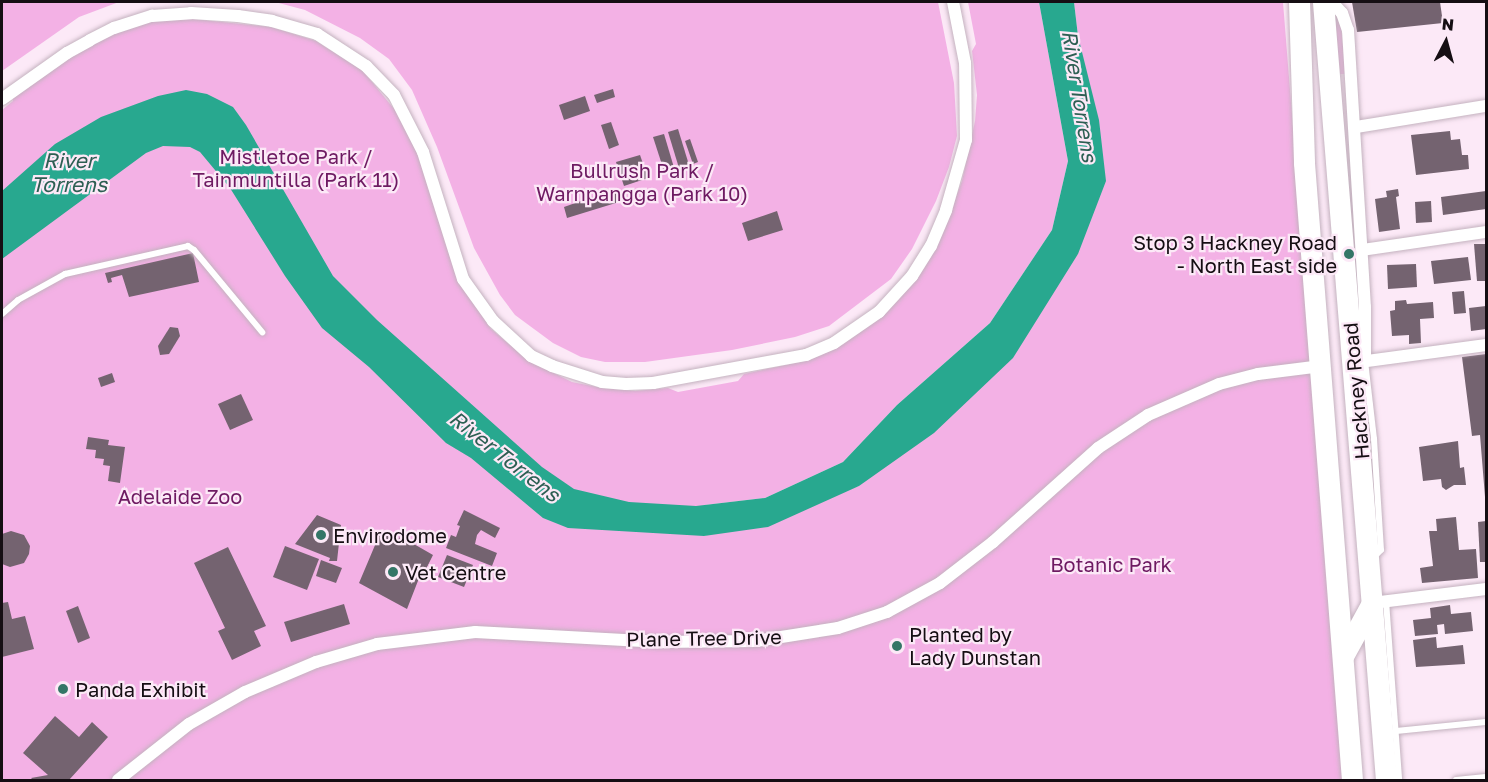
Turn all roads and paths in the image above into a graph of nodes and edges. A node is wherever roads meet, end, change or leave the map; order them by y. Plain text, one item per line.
1 (953, 2) edge
2 (1323, 2) edge
3 (1332, 2) edge
4 (1300, 4) edge
5 (2, 99) edge
6 (1486, 106) edge
7 (1356, 127) junction
8 (1339, 192) junction
9 (1307, 194) junction
10 (1486, 232) edge
11 (1362, 250) junction
12 (2, 314) edge
13 (262, 332) dead end
14 (1486, 345) edge
15 (1359, 362) junction
16 (1321, 366) junction
17 (1486, 589) edge
18 (1379, 602) junction
19 (1343, 656) junction
20 (1486, 722) edge
21 (1396, 731) junction
22 (1486, 777) edge
23 (118, 780) edge
24 (1352, 780) edge
25 (1386, 780) edge
26 (1399, 780) edge
27 (1456, 780) edge

1 - 5 street
2 - 8 highway, Hackney Road
3 - 7 street, Hackney Road
4 - 9 highway, Hackney Road
6 - 7 street
7 - 11 street, Hackney Road
8 - 9 highway
8 - 15 highway, Hackney Road
9 - 16 highway, Hackney Road
10 - 11 street
11 - 15 street, Hackney Road
12 - 13 lane
14 - 15 street
15 - 18 highway, Hackney Road
16 - 19 highway, Hackney Road
16 - 23 street, Plane Tree Drive
17 - 18 street
18 - 19 highway
18 - 21 lane
18 - 25 highway, Hackney Road
19 - 24 highway, Hackney Road
20 - 21 lane
21 - 26 lane
22 - 27 lane

